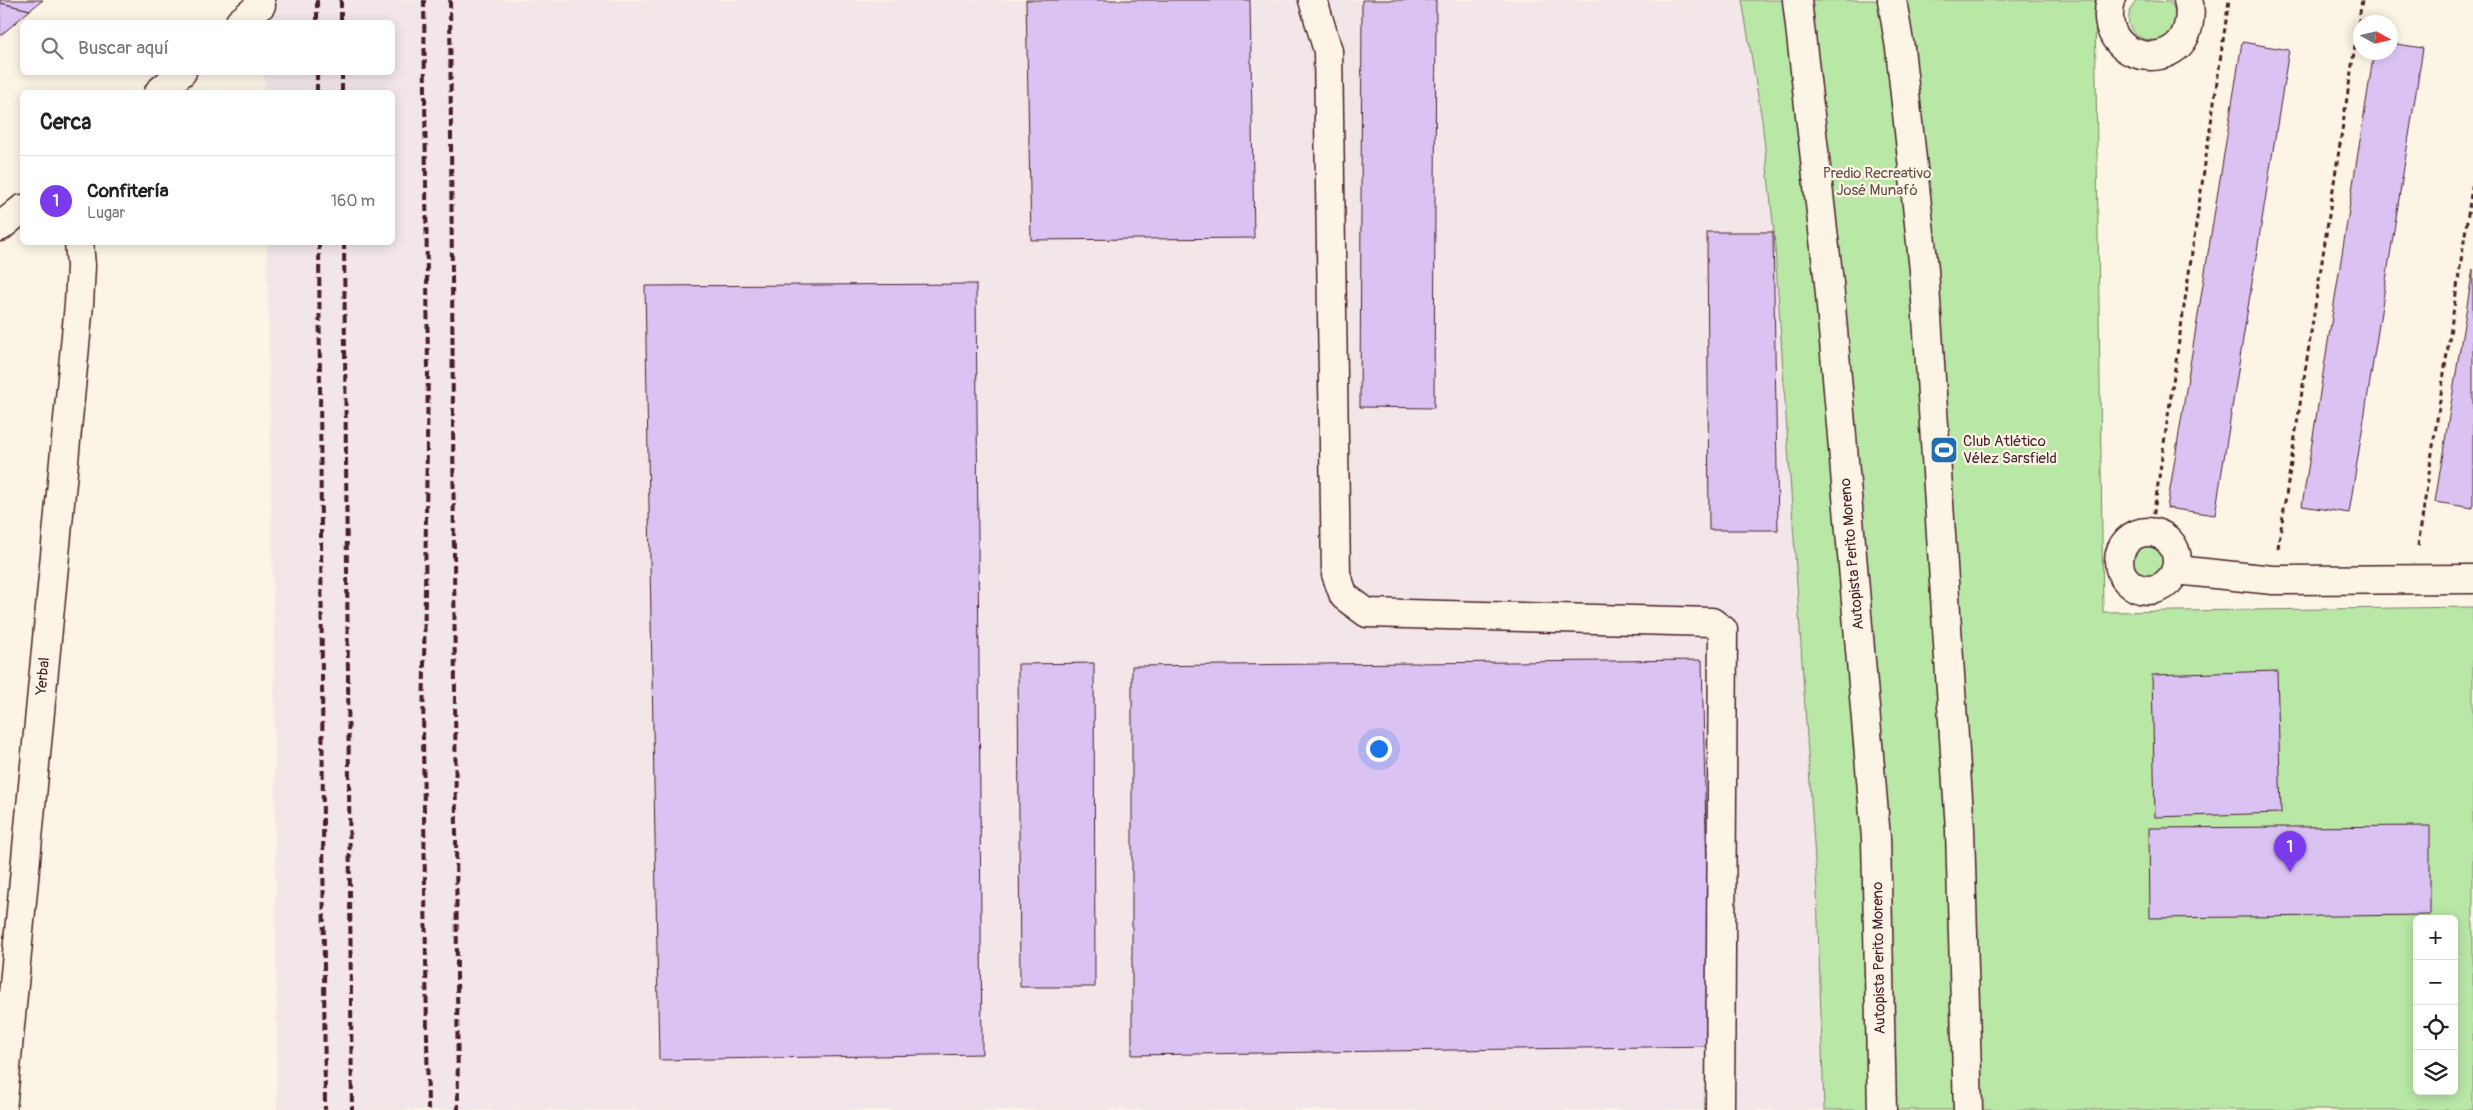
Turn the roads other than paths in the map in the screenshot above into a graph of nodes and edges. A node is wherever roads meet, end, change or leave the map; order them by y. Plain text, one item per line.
1 (1313, 0) edge
2 (1797, 0) edge
3 (1892, 0) edge
4 (2111, 0) edge
5 (2195, 2) edge
6 (260, 5) dead end
7 (242, 20) edge
8 (179, 75) edge
9 (161, 90) edge
10 (20, 211) edge
11 (0, 227) edge
12 (79, 245) edge
13 (2176, 570) junction
14 (2473, 579) edge
15 (2, 1110) edge
16 (1720, 1110) edge
17 (1882, 1110) edge
18 (1968, 1110) edge

1 - 16 main road
2 - 17 main road, Autopista Perito Moreno
3 - 18 main road
4 - 5 main road
6 - 7 main road
8 - 9 main road
10 - 11 main road
12 - 15 main road, Yerbal
13 - 13 main road
13 - 14 main road

